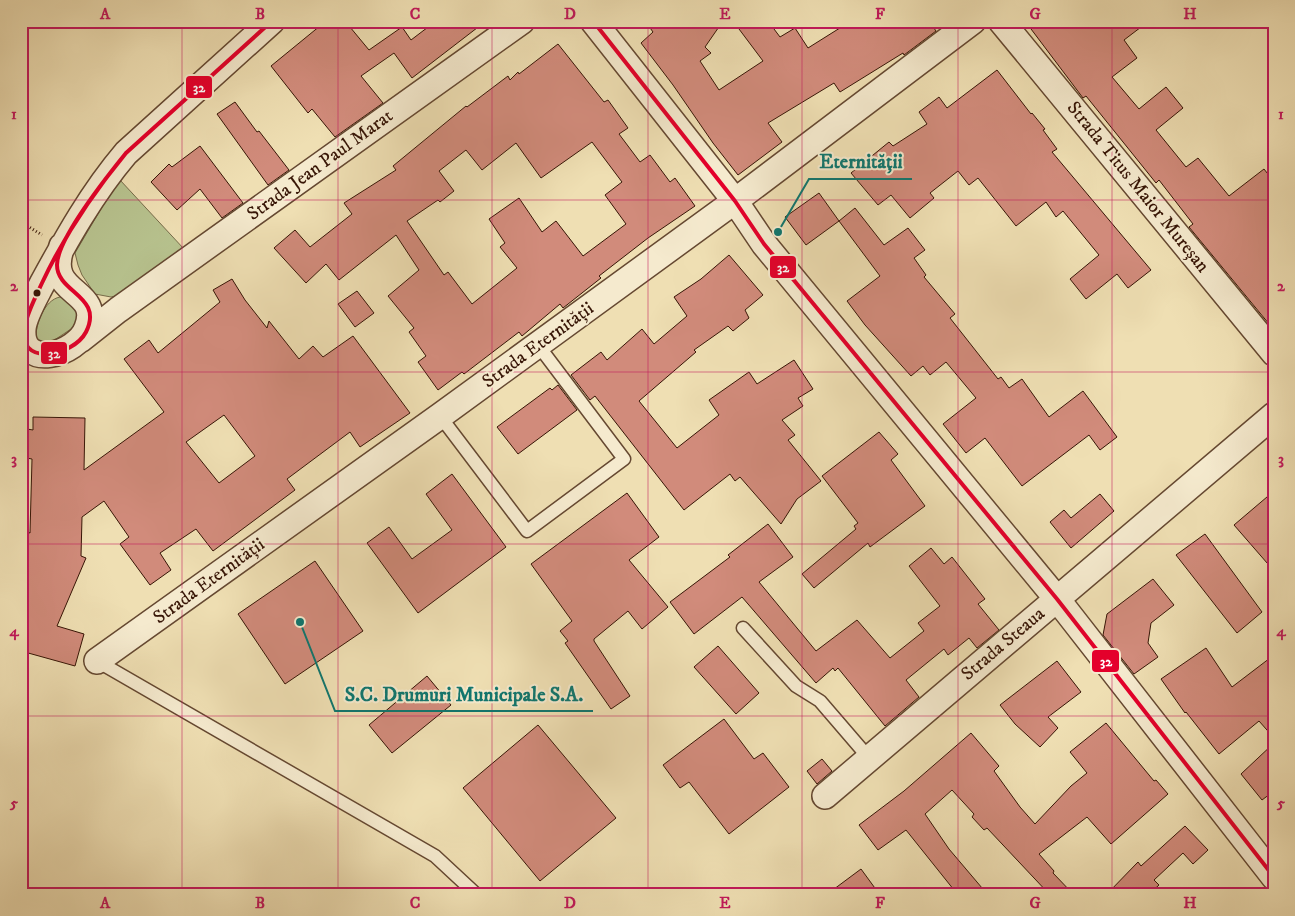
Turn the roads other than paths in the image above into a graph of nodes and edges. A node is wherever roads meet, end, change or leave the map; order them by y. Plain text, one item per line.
1 (272, 21) edge
2 (522, 21) edge
3 (594, 21) edge
4 (973, 21) edge
5 (1001, 21) edge
6 (734, 201) junction
7 (62, 246) junction
8 (78, 294) junction
9 (34, 300) junction
10 (118, 310) junction
11 (80, 340) junction
12 (538, 345) junction
13 (1274, 354) edge
14 (1274, 415) edge
15 (440, 416) junction
16 (1057, 599) junction
17 (743, 628) dead end
18 (97, 660) joint
19 (870, 758) junction
20 (825, 796) dead end
21 (1274, 876) edge
22 (477, 895) edge

1 - 7 street
2 - 10 street, Strada Jean Paul Marat
3 - 6 street
4 - 6 street, Strada Eternității
5 - 13 street, Strada Titus Maior Mureșan
6 - 12 street, Strada Eternității
6 - 16 street
7 - 8 street
7 - 9 street
8 - 9 street
8 - 10 street
8 - 11 street
9 - 11 street
10 - 11 street, Strada Jean Paul Marat
12 - 15 street, Strada Eternității
12 - 15 lane
14 - 16 street, Strada Steaua
15 - 18 street, Strada Eternității
16 - 19 street, Strada Steaua
16 - 21 street
17 - 19 lane
18 - 22 lane
19 - 20 street, Strada Steaua

